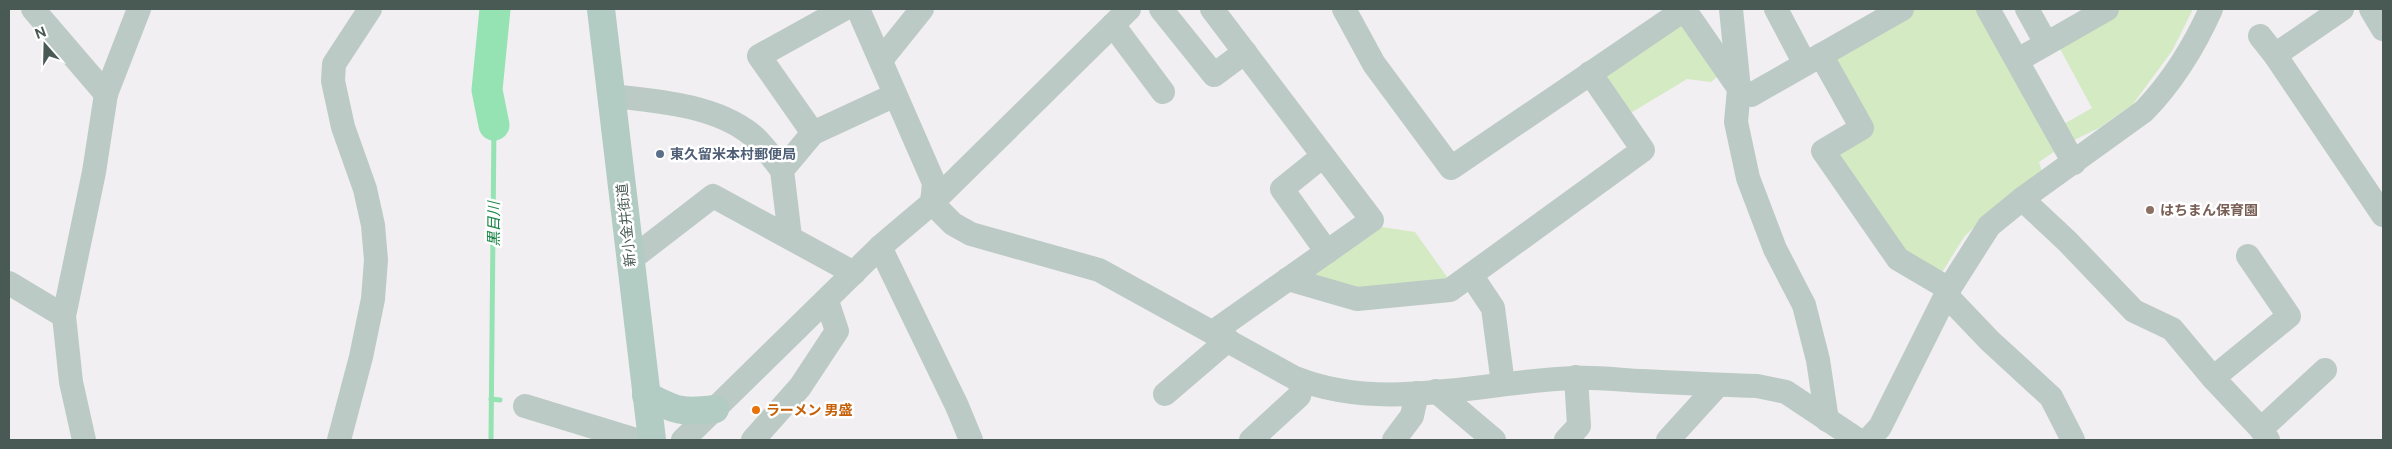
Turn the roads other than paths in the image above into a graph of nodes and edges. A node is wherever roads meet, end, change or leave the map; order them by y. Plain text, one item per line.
1 (33, 9) edge
2 (139, 9) edge
3 (370, 9) edge
4 (601, 9) edge
5 (858, 9) edge
6 (922, 9) edge
7 (1162, 9) edge
8 (1212, 9) edge
9 (1344, 9) edge
10 (1684, 9) edge
11 (1731, 9) edge
12 (1776, 9) edge
13 (1902, 9) edge
14 (1988, 9) edge
15 (2027, 9) edge
16 (2107, 9) edge
17 (2211, 9) edge
18 (2342, 9) edge
19 (2371, 9) edge
20 (835, 11) edge
21 (1121, 17) edge
22 (2383, 29) edge
23 (2260, 36) dead end
24 (2046, 42) junction
25 (1245, 52) junction
26 (2275, 55) junction
27 (1813, 59) junction
28 (881, 60) junction
29 (2018, 60) junction
30 (1590, 74) junction
31 (1164, 92) dead end
32 (1745, 92) junction
33 (106, 94) junction
34 (895, 95) junction
35 (612, 96) junction
36 (813, 133) junction
37 (1323, 156) junction
38 (2074, 163) junction
39 (782, 170) junction
40 (2022, 199) junction
41 (932, 203) junction
42 (2383, 215) edge
43 (790, 237) junction
44 (880, 248) junction
45 (1327, 252) junction
46 (2248, 256) dead end
47 (630, 260) junction
48 (854, 273) junction
49 (1471, 275) junction
50 (1288, 279) junction
51 (9, 283) edge
52 (1947, 292) junction
53 (827, 301) junction
54 (64, 316) junction
55 (1221, 336) junction
56 (2326, 370) dead end
57 (1576, 377) junction
58 (2213, 378) junction
59 (1303, 380) junction
60 (1502, 384) junction
61 (1718, 385) junction
62 (1426, 392) junction
63 (1165, 394) dead end
64 (646, 395) junction
65 (525, 406) dead end
66 (715, 409) junction
67 (1841, 433) edge
68 (2265, 434) edge
69 (84, 440) edge
70 (339, 440) edge
71 (636, 440) edge
72 (652, 440) edge
73 (683, 440) edge
74 (752, 440) edge
75 (971, 440) edge
76 (1252, 440) edge
77 (1394, 440) edge
78 (1494, 440) edge
79 (1566, 440) edge
80 (1668, 440) edge
81 (1868, 440) edge
82 (2073, 440) edge

1 - 33 street
2 - 33 street
3 - 70 street
4 - 35 main road, 新小金井街道
5 - 28 street
6 - 28 street
7 - 25 street
8 - 25 street
9 - 30 street
10 - 30 street
10 - 32 street
11 - 32 street
12 - 27 street
13 - 27 street
14 - 29 street
15 - 24 street
16 - 24 street
17 - 38 street
18 - 26 street
19 - 22 street
20 - 36 street
21 - 31 street
21 - 41 street
23 - 26 street
24 - 29 street
25 - 37 street
26 - 42 street
27 - 32 street
27 - 52 street
28 - 34 street
29 - 38 street
30 - 49 street
32 - 67 street
33 - 54 street
34 - 36 street
34 - 41 street
35 - 39 street
35 - 47 main road, 新小金井街道
36 - 39 street
37 - 45 street
37 - 45 street
38 - 40 street
39 - 43 street
40 - 52 street
40 - 58 street
41 - 44 street
41 - 55 street
43 - 47 street
43 - 48 street
44 - 48 street
44 - 75 street
45 - 50 street
46 - 58 street
47 - 64 main road, 新小金井街道
48 - 53 street
49 - 50 street
49 - 60 street
50 - 55 street
51 - 54 street
52 - 81 street
52 - 82 street
53 - 66 street
53 - 74 street
54 - 69 street
55 - 59 street
55 - 63 street
56 - 68 street
57 - 60 street
57 - 61 street
57 - 79 street
58 - 68 street
59 - 62 street
59 - 76 street
60 - 62 street
61 - 67 street
61 - 80 street
62 - 77 street
62 - 78 street
64 - 66 main road
64 - 72 main road, 新小金井街道
65 - 71 street
66 - 73 street

